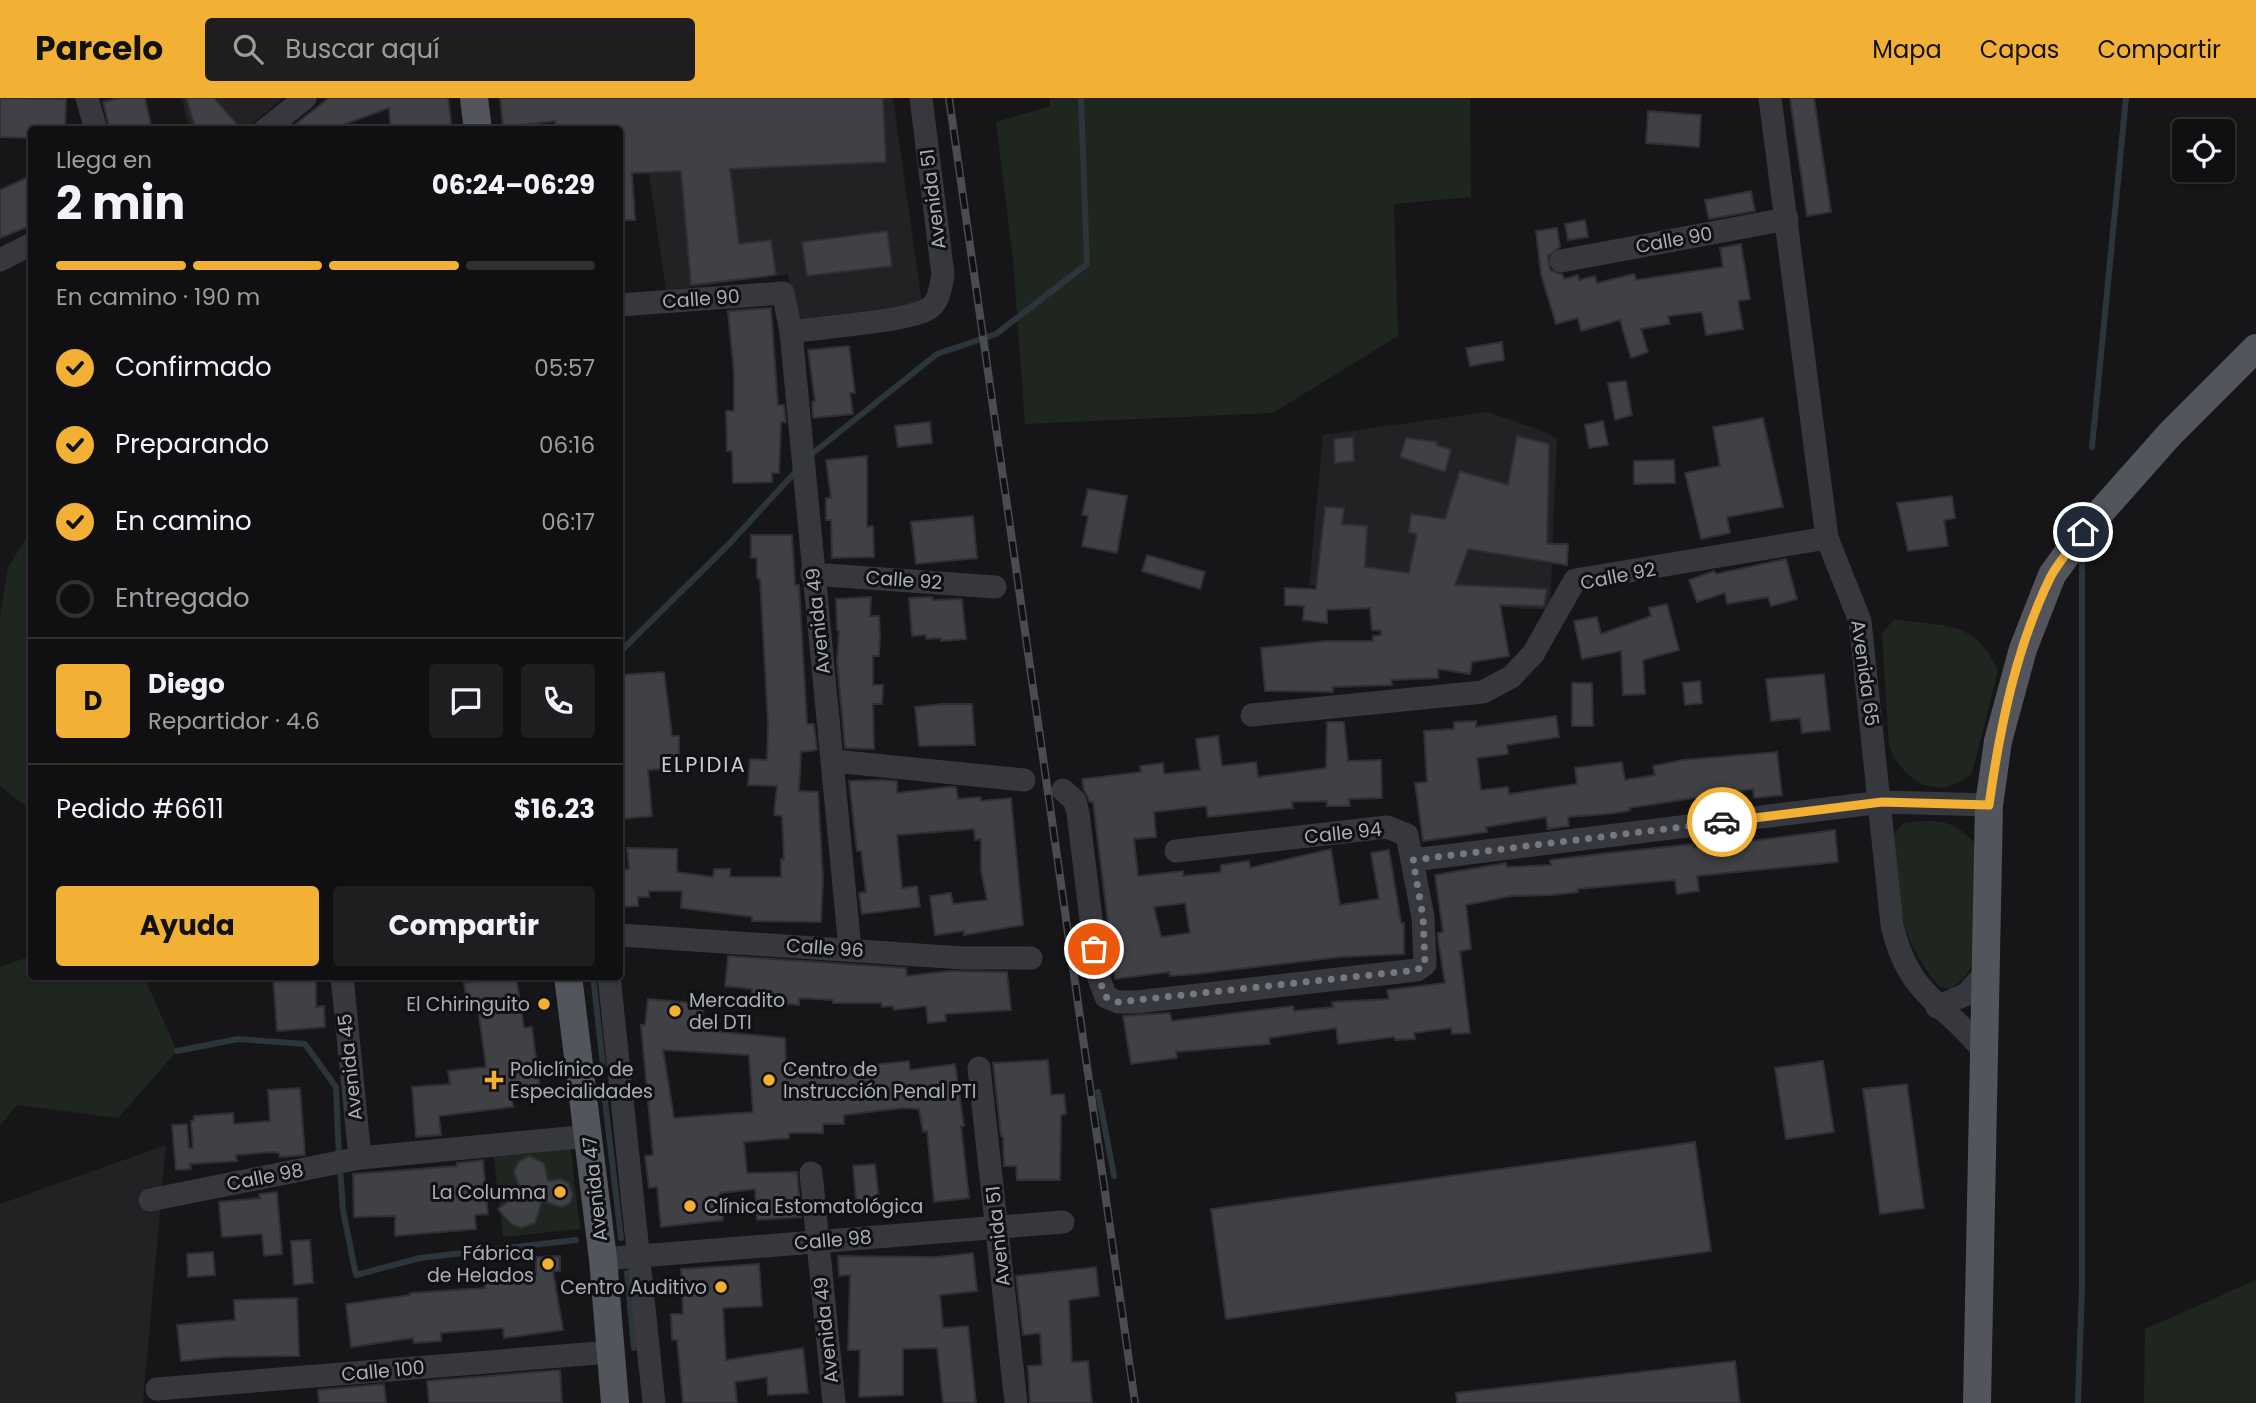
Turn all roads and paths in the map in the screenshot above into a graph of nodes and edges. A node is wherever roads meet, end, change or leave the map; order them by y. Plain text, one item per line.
1 (87, 98) edge
2 (305, 98) edge
3 (474, 98) edge
4 (921, 98) edge
5 (1770, 98) edge
6 (95, 126) edge
7 (270, 126) edge
8 (478, 126) edge
9 (1787, 219) junction
10 (28, 246) edge
11 (0, 260) edge
12 (1561, 261) dead end
13 (783, 293) joint
14 (623, 305) edge
15 (791, 331) junction
16 (2256, 348) edge
17 (1827, 538) junction
18 (812, 574) junction
19 (995, 587) dead end
20 (1252, 715) dead end
21 (834, 761) junction
22 (1024, 780) dead end
23 (1063, 790) dead end
24 (1882, 802) junction
25 (1989, 805) junction
26 (1177, 851) dead end
27 (1413, 860) junction
28 (623, 935) edge
29 (850, 949) junction
30 (1031, 958) dead end
31 (1986, 972) junction
32 (342, 980) edge
33 (569, 980) edge
34 (609, 980) edge
35 (1937, 1007) junction
36 (1986, 1054) junction
37 (979, 1068) dead end
38 (589, 1136) junction
39 (360, 1158) junction
40 (811, 1173) dead end
41 (150, 1200) dead end
42 (1063, 1222) dead end
43 (998, 1227) junction
44 (817, 1242) junction
45 (638, 1256) junction
46 (603, 1259) junction
47 (610, 1352) junction
48 (157, 1389) dead end
49 (615, 1403) edge
50 (653, 1403) edge
51 (834, 1403) edge
52 (1016, 1403) edge
53 (1977, 1403) edge

1 - 6 street
2 - 7 street
3 - 8 main road
4 - 15 street, Avenida 51
5 - 9 street, Avenida 65
9 - 12 street, Calle 90
9 - 17 street, Avenida 65
10 - 11 street
13 - 14 street, Calle 90
13 - 15 street, Avenida 49
15 - 18 street, Avenida 49
16 - 25 main road
17 - 20 street, Calle 92
17 - 24 street, Avenida 65
18 - 19 street, Calle 92
18 - 21 street, Avenida 49
21 - 22 street
21 - 29 street, Avenida 49
23 - 27 street
24 - 25 street
24 - 27 street
24 - 35 street, Avenida 65
25 - 31 main road
26 - 27 street, Calle 94
28 - 29 street, Calle 96
29 - 30 street, Calle 96
31 - 35 street
31 - 36 main road
32 - 39 street, Avenida 45
33 - 38 main road, Avenida 47
34 - 45 street, Avenida 47
35 - 36 street, Avenida 65
36 - 53 main road
37 - 43 street, Avenida 51
38 - 39 street, Calle 98
38 - 46 main road, Avenida 47
39 - 41 street, Calle 98
40 - 44 street, Avenida 49
42 - 43 street, Calle 98
43 - 44 street, Calle 98
43 - 52 street, Avenida 51
44 - 45 street, Calle 98
44 - 51 street, Avenida 49
45 - 46 street, Calle 98
45 - 50 street, Avenida 47
46 - 47 main road, Avenida 47
47 - 48 street, Calle 100
47 - 49 main road, Avenida 47

